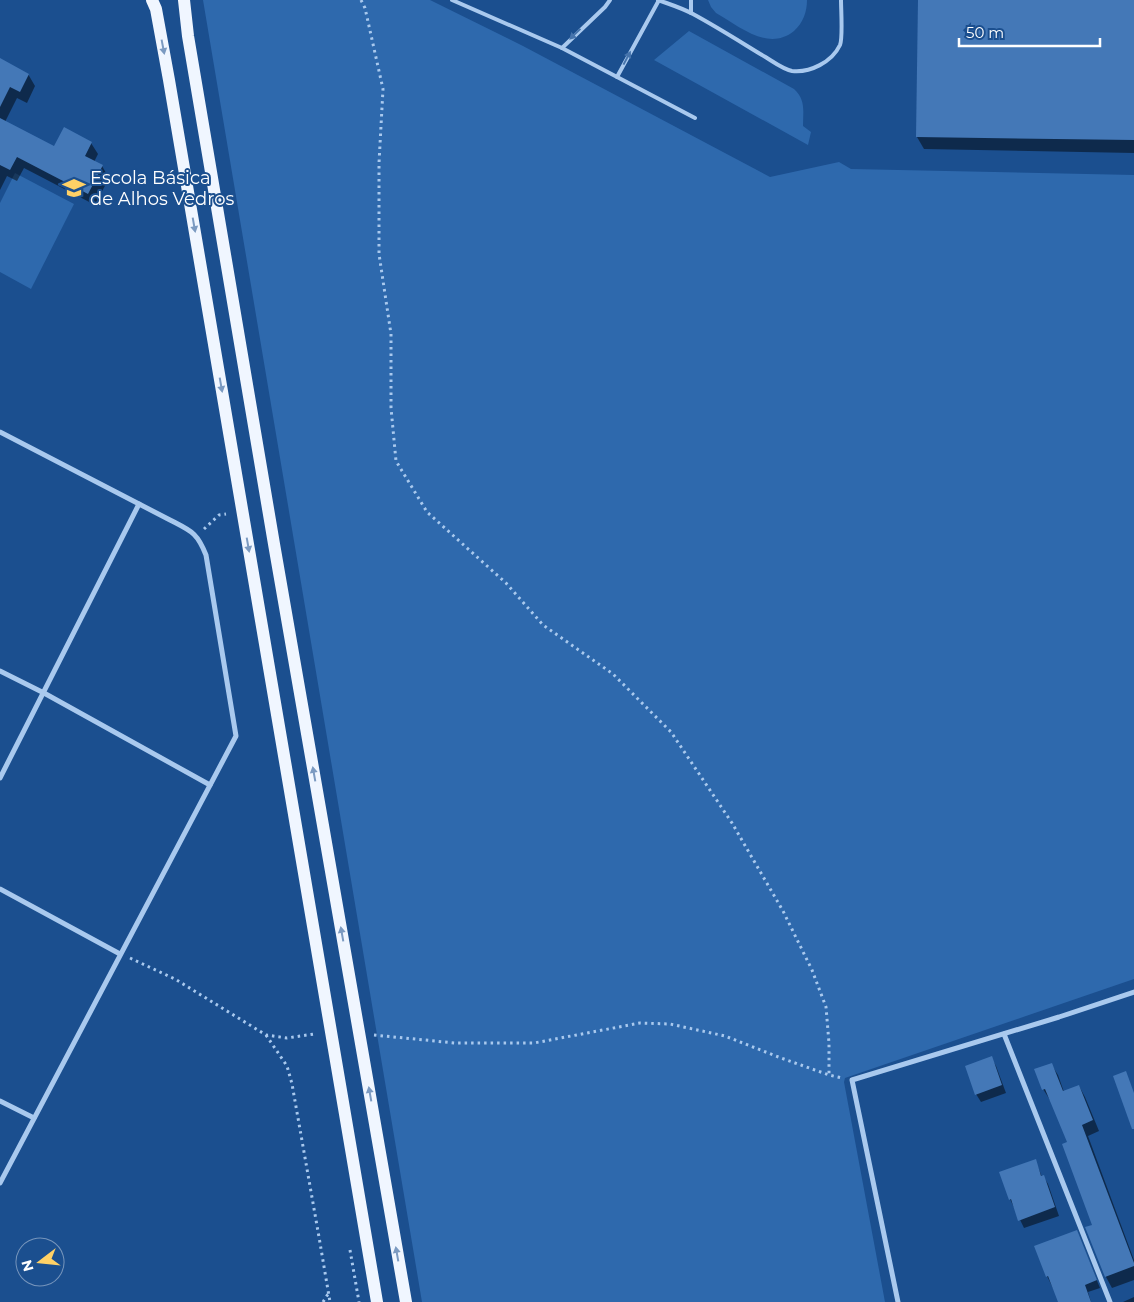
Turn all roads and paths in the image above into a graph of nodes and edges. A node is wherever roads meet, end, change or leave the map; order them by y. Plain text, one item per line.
1 (152, 0) edge
2 (184, 0) edge
3 (361, 0) edge
4 (452, 0) edge
5 (610, 0) edge
6 (658, 0) edge
7 (692, 0) edge
8 (841, 0) edge
9 (691, 13) junction
10 (562, 48) junction
11 (617, 77) junction
12 (695, 118) dead end
13 (0, 432) edge
14 (139, 504) junction
15 (226, 514) dead end
16 (196, 536) junction
17 (0, 671) edge
18 (44, 692) junction
19 (0, 778) edge
20 (210, 785) junction
21 (0, 889) edge
22 (120, 954) junction
23 (1134, 992) edge
24 (359, 1033) junction
25 (314, 1034) dead end
26 (1004, 1034) junction
27 (266, 1035) junction
28 (829, 1075) junction
29 (852, 1080) junction
30 (0, 1101) edge
31 (34, 1118) junction
32 (0, 1183) edge
33 (328, 1294) junction
34 (323, 1302) edge
35 (330, 1302) edge
36 (377, 1302) edge
37 (406, 1302) edge
38 (898, 1302) edge
39 (1110, 1302) edge

1 -> 36 main road
24 -> 2 main road
3 - 28 path
4 - 10 lane
5 -> 10 lane
6 - 9 lane
11 -> 6 lane
7 - 9 lane
8 - 9 lane
10 - 11 lane
11 - 12 lane
13 - 14 street
14 - 16 street
14 - 18 street
15 - 16 path
16 - 20 street
17 - 18 street
18 - 19 street
18 - 20 street
20 - 22 street
21 - 22 street
22 - 27 path
22 - 31 street
23 - 26 street
24 - 28 path
37 -> 24 main road
25 - 27 path
26 - 29 street
26 - 39 street
27 - 33 path
28 - 29 path
29 - 38 street
30 - 31 street
31 - 32 street
33 - 34 path
33 - 35 path

